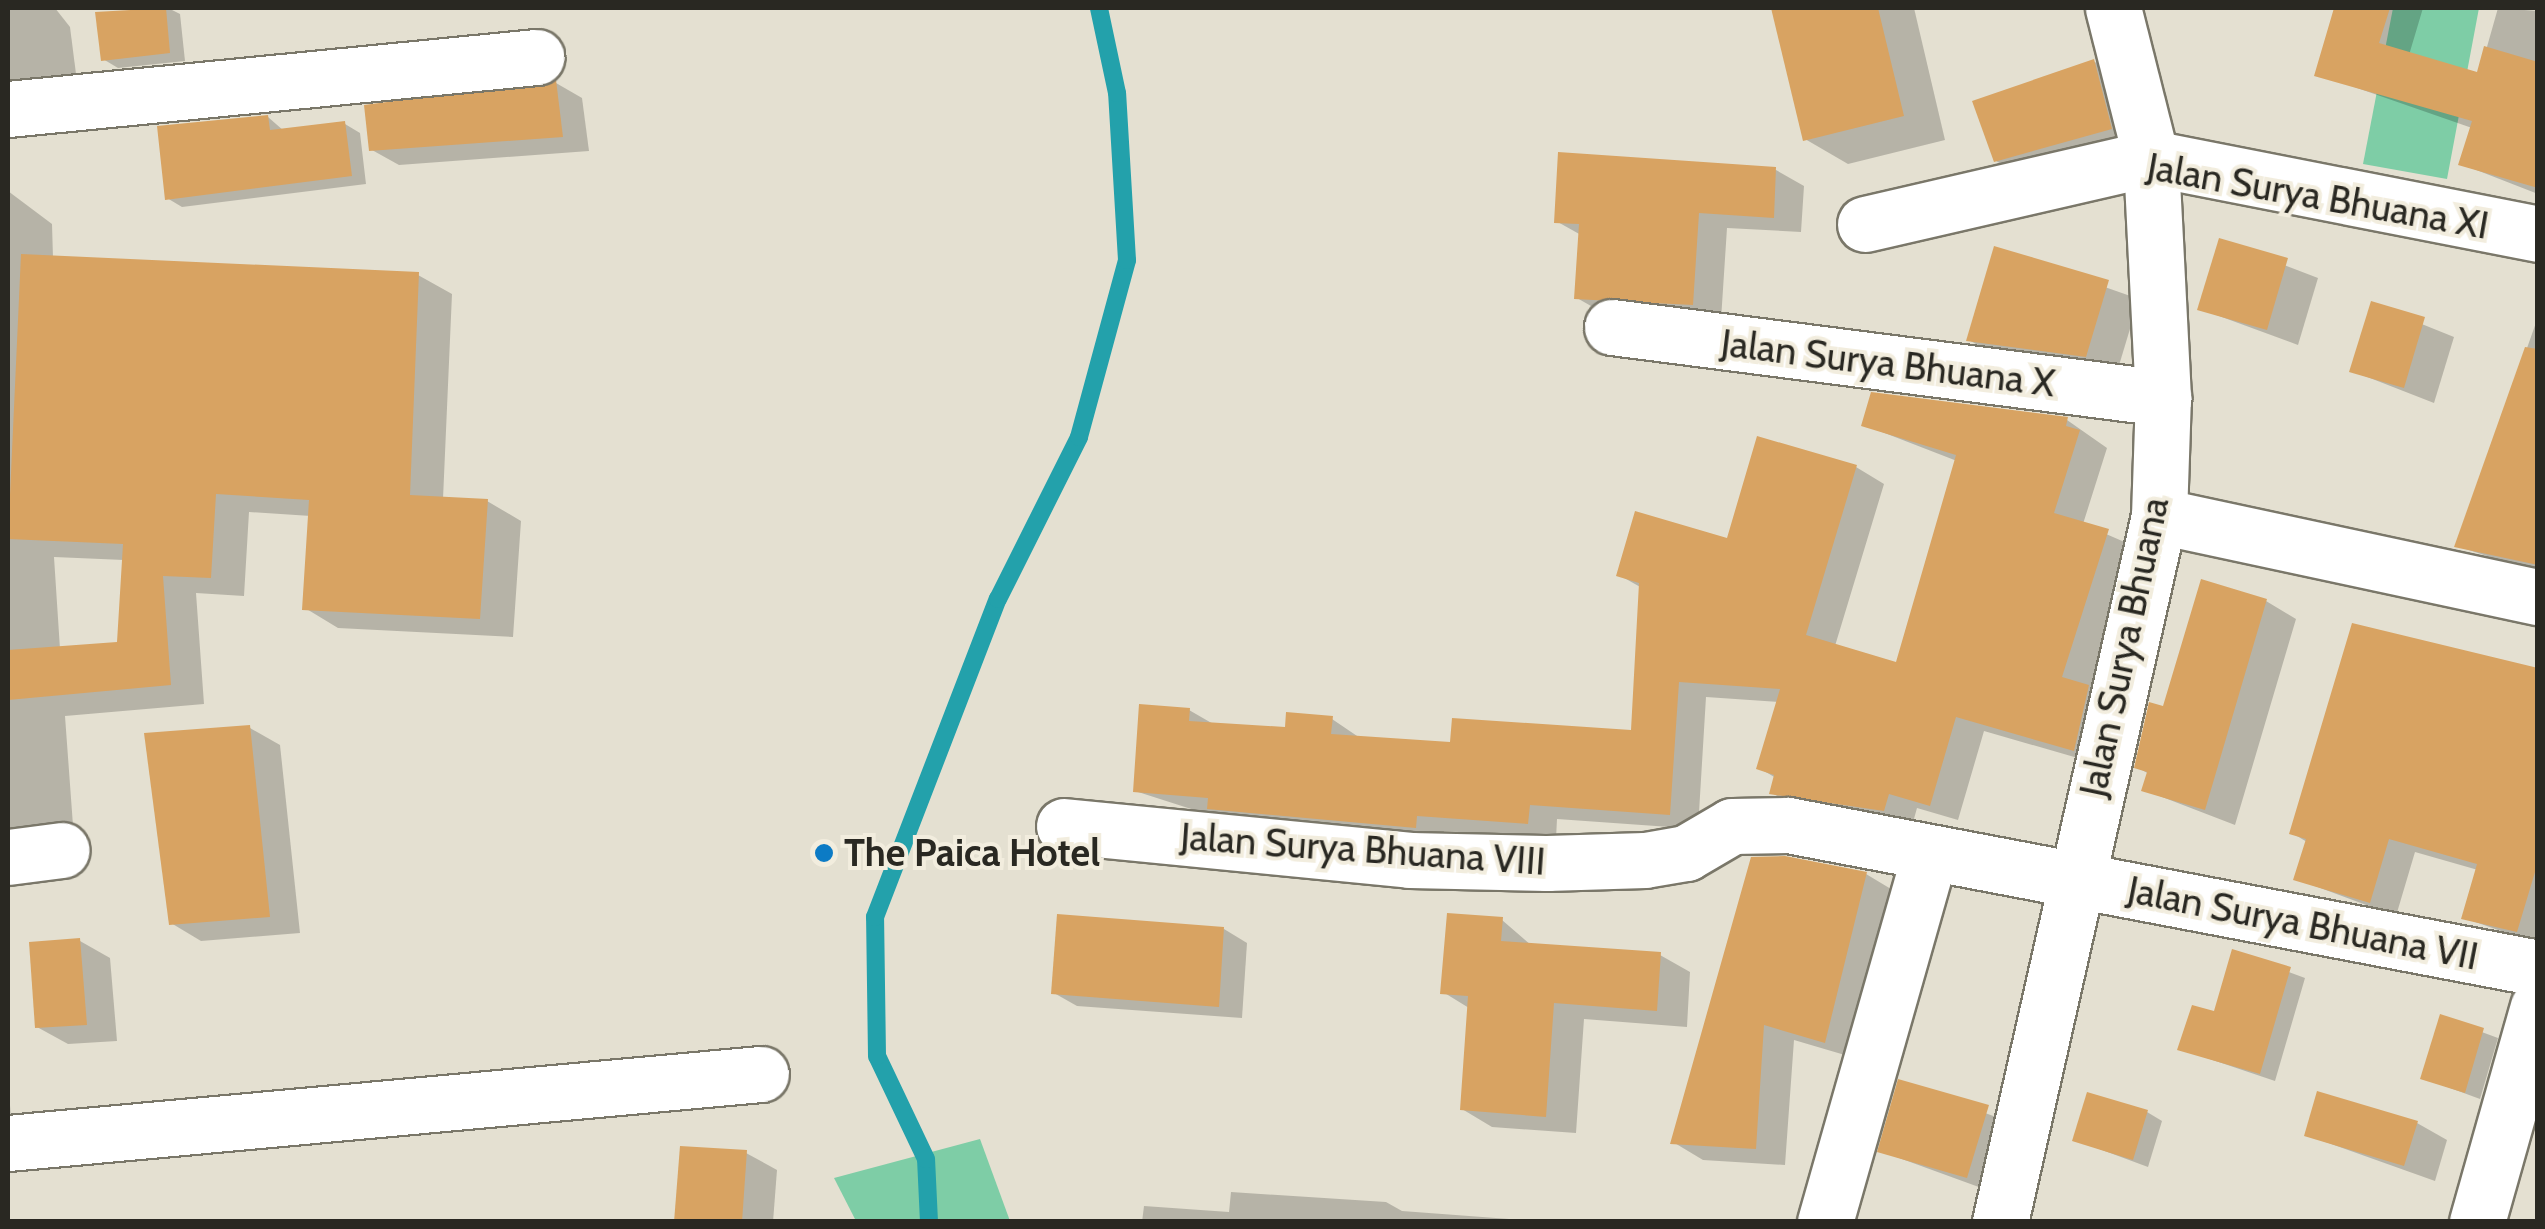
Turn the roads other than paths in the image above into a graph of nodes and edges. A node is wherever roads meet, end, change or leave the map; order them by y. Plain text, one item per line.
1 (2112, 8) edge
2 (536, 57) dead end
3 (8, 109) edge
4 (2150, 158) junction
5 (1865, 224) dead end
6 (2538, 234) edge
7 (1612, 327) dead end
8 (2164, 398) junction
9 (2159, 516) junction
10 (2538, 597) edge
11 (1064, 826) dead end
12 (62, 850) dead end
13 (8, 857) edge
14 (1929, 857) junction
15 (2072, 878) junction
16 (2538, 968) edge
17 (2538, 1006) edge
18 (761, 1074) dead end
19 (8, 1142) edge
20 (1825, 1222) edge
21 (2000, 1222) edge
22 (2476, 1222) edge

1 - 4 street, Jalan Surya Bhuana
2 - 3 street
4 - 5 street, Jalan Surya Bhuana XI
4 - 6 street, Jalan Surya Bhuana XI
4 - 8 street, Jalan Surya Bhuana
7 - 8 street, Jalan Surya Bhuana X
8 - 9 street, Jalan Surya Bhuana
9 - 10 street
9 - 15 street, Jalan Surya Bhuana
11 - 14 street, Jalan Surya Bhuana VIII
12 - 13 street
14 - 15 street, Jalan Surya Bhuana VIII
14 - 20 street
15 - 16 street, Jalan Surya Bhuana VII
15 - 21 street, Jalan Surya Bhuana
17 - 22 street
18 - 19 street

